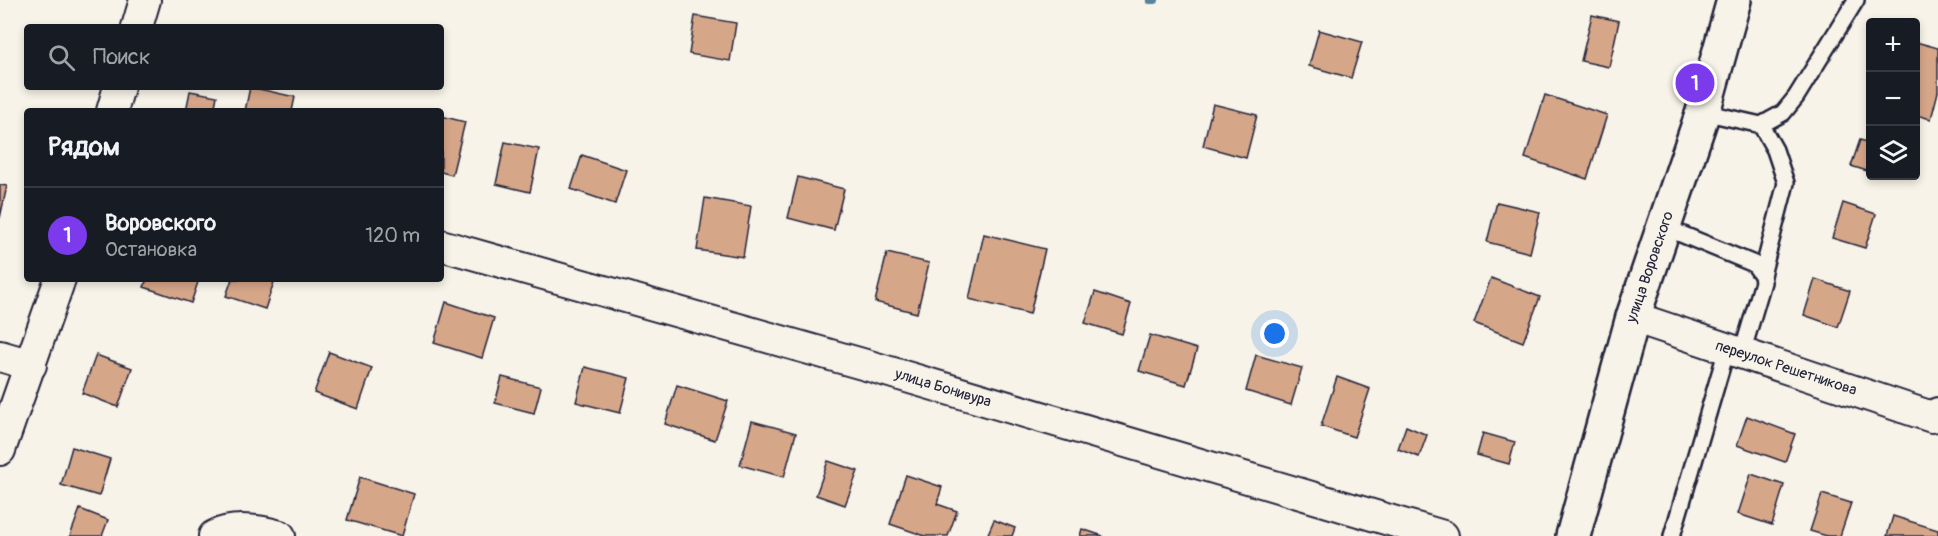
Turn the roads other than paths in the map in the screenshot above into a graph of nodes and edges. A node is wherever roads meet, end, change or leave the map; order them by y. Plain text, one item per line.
1 (146, 0) edge
2 (1734, 0) edge
3 (1856, 0) edge
4 (138, 24) edge
5 (118, 90) edge
6 (113, 108) edge
7 (1703, 112) junction
8 (1761, 125) junction
9 (1664, 227) junction
10 (444, 246) edge
11 (1762, 274) junction
12 (59, 282) edge
13 (1632, 318) junction
14 (1734, 351) junction
15 (0, 356) edge
16 (31, 365) junction
17 (1938, 413) edge
18 (0, 450) edge
19 (214, 536) edge
20 (280, 536) edge
21 (1443, 536) edge
22 (1573, 536) edge
23 (1672, 536) edge

1 - 4 street
2 - 7 main road, улица Воровского
3 - 8 lane
5 - 6 street
7 - 8 lane
7 - 9 main road, улица Воровского
8 - 11 lane
9 - 11 lane
9 - 13 main road, улица Воровского
10 - 21 street, улица Бонивура
11 - 14 lane
12 - 16 street
13 - 14 street, переулок Решетникова
13 - 22 main road, улица Воровского
14 - 17 street, переулок Решетникова
14 - 23 lane
15 - 16 street
16 - 18 street
19 - 20 street

